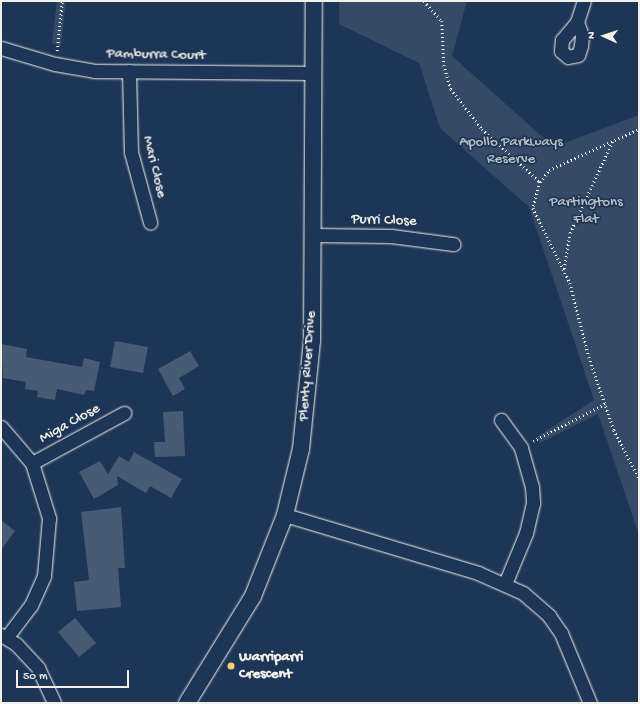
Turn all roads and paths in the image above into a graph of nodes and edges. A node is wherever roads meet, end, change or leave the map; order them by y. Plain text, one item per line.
1 (62, 1) edge
2 (314, 1) edge
3 (424, 1) edge
4 (584, 1) edge
5 (577, 22) dead end
6 (1, 48) edge
7 (62, 52) dead end
8 (129, 71) junction
9 (314, 73) junction
10 (639, 129) edge
11 (613, 140) junction
12 (540, 182) junction
13 (150, 222) dead end
14 (313, 236) junction
15 (453, 244) dead end
16 (564, 270) junction
17 (605, 404) junction
18 (124, 413) dead end
19 (501, 420) dead end
20 (1, 427) edge
21 (532, 442) dead end
22 (32, 463) junction
23 (639, 478) edge
24 (285, 516) junction
25 (505, 584) junction
26 (4, 636) edge
27 (54, 703) edge
28 (187, 703) edge
29 (590, 703) edge

1 - 7 path
2 - 9 street, Plenty River Drive
3 - 12 path
4 - 5 street
6 - 8 street, Pamburra Court
8 - 9 street, Pamburra Court
8 - 13 street, Mari Close
9 - 14 street, Plenty River Drive
10 - 11 path
11 - 12 path
11 - 16 path
12 - 16 path
14 - 15 street, Purri Close
14 - 24 street, Plenty River Drive
16 - 17 path
17 - 21 path
17 - 23 path
18 - 22 street, Miga Close
19 - 25 street
20 - 22 street
22 - 26 street
24 - 25 street
24 - 28 street, Plenty River Drive
25 - 29 street
26 - 27 street

